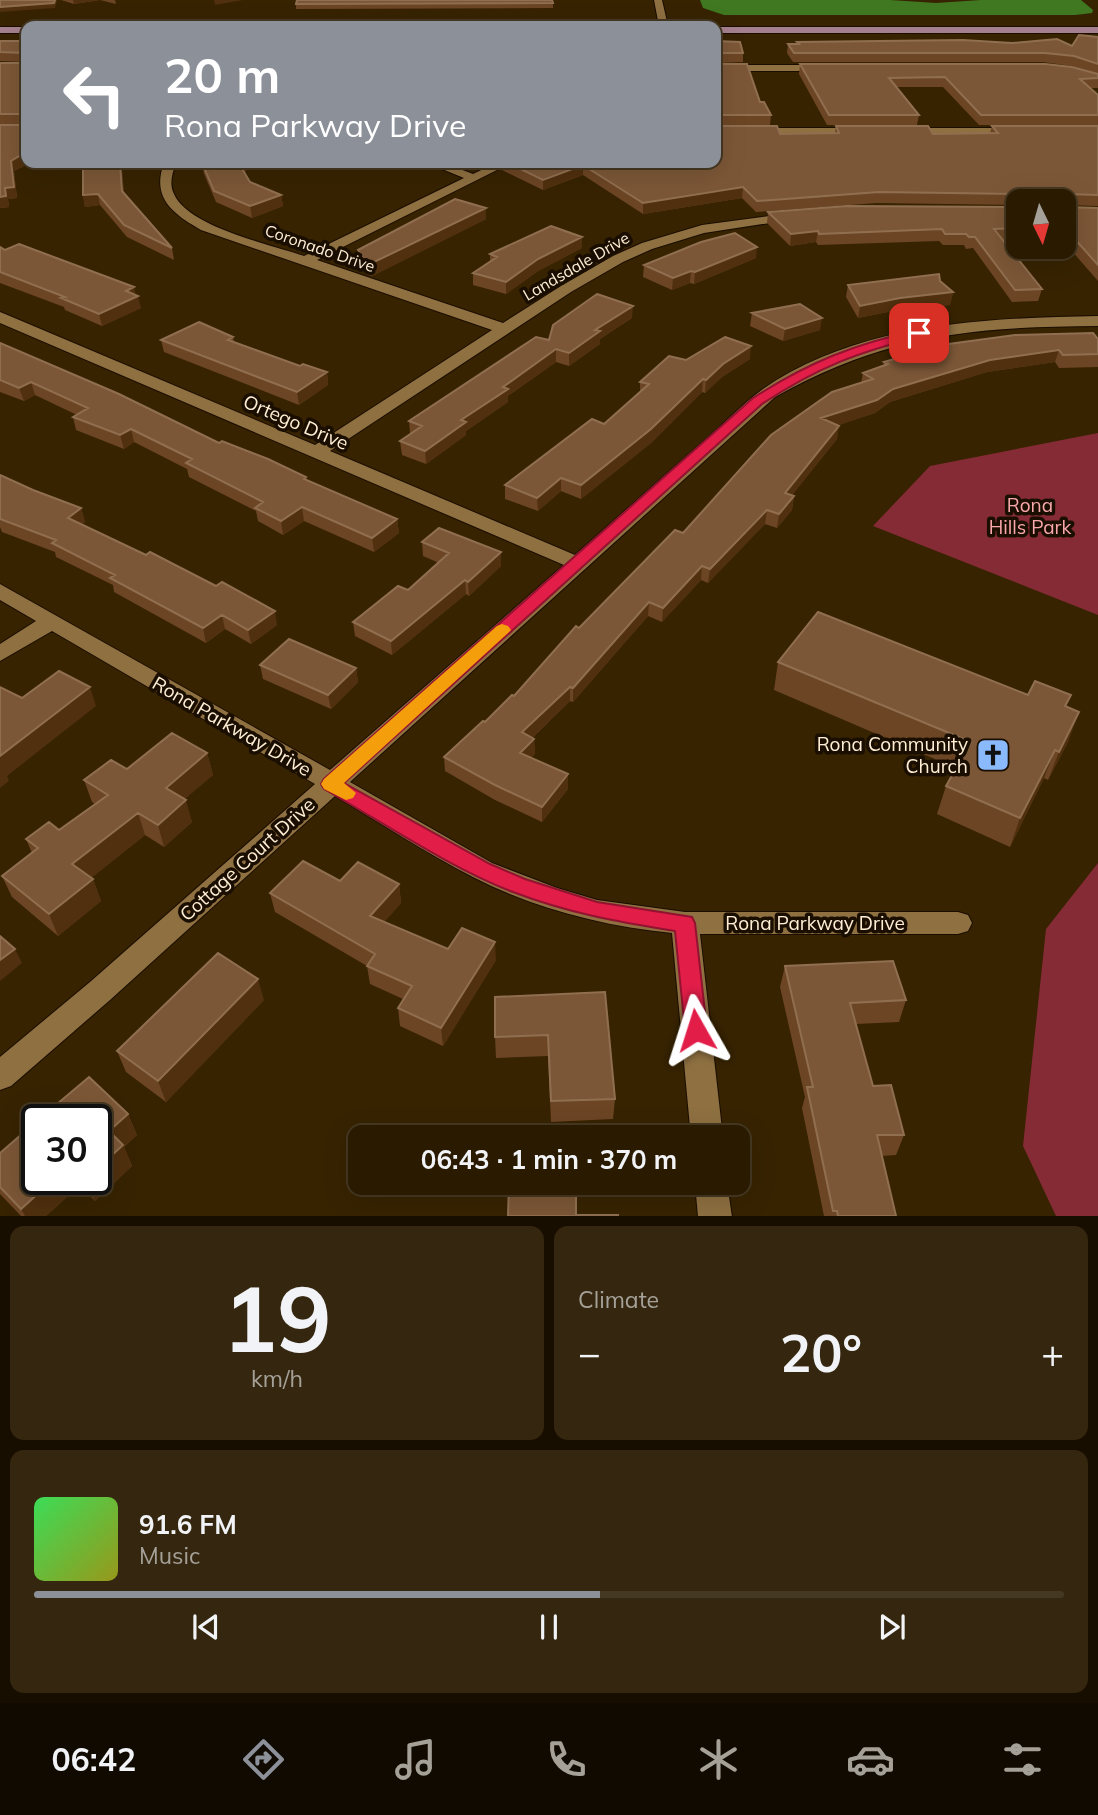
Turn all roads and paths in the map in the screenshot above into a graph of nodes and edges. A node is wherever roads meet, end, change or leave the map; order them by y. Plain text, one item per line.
1 (658, 0) edge
2 (663, 21) edge
3 (0, 30) edge
4 (21, 30) edge
5 (721, 30) edge
6 (1098, 30) edge
7 (721, 68) edge
8 (838, 68) edge
9 (721, 131) edge
10 (880, 131) edge
11 (893, 131) edge
12 (1030, 131) edge
13 (167, 168) edge
14 (447, 168) edge
15 (493, 168) edge
16 (471, 177) junction
17 (811, 214) edge
18 (304, 261) junction
19 (0, 317) edge
20 (1098, 321) edge
21 (504, 330) junction
22 (315, 453) junction
23 (576, 563) junction
24 (0, 591) edge
25 (52, 621) junction
26 (0, 654) edge
27 (331, 784) junction
28 (685, 923) junction
29 (958, 923) dead end
30 (0, 1076) edge
31 (706, 1125) edge
32 (712, 1195) edge
33 (715, 1216) edge

1 - 2 street
3 - 4 main road
5 - 6 main road
7 - 8 street
9 - 10 street
11 - 12 street
13 - 18 street, Coronado Drive
14 - 16 street
15 - 16 street
16 - 18 street
17 - 21 street, Landsdale Drive
18 - 21 street, Coronado Drive
19 - 22 street, Ortego Drive
20 - 23 street, Cottage Court Drive
21 - 22 street, Landsdale Drive
22 - 23 street, Ortego Drive
23 - 27 street, Cottage Court Drive
24 - 25 street, Rona Parkway Drive
25 - 26 street
25 - 27 street, Rona Parkway Drive
27 - 28 street, Rona Parkway Drive
27 - 30 street, Cottage Court Drive
28 - 29 street, Rona Parkway Drive
28 - 31 street
32 - 33 street

